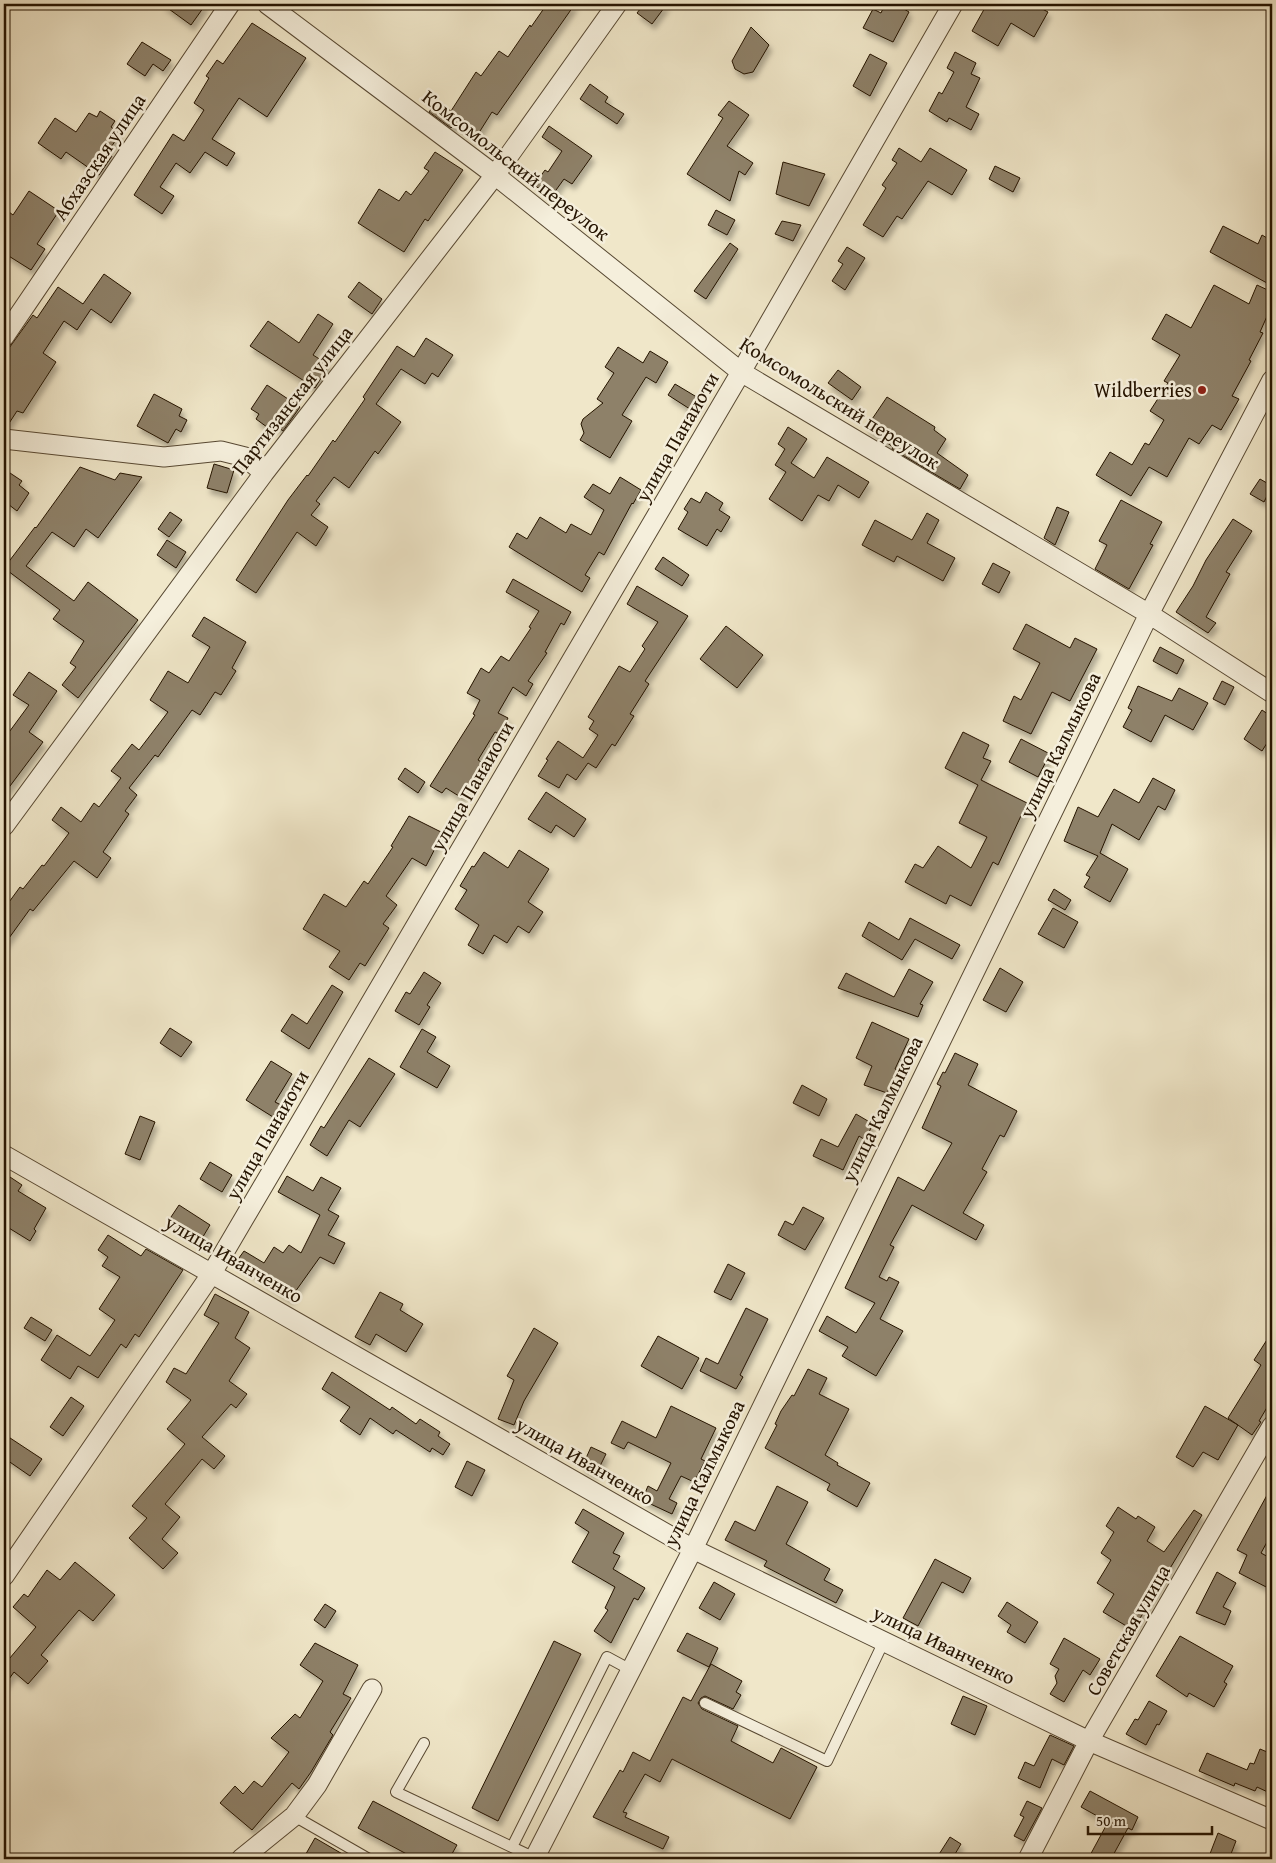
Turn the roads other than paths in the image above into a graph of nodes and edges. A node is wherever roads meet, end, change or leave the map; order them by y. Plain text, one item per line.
1 (230, 4) edge
2 (267, 4) edge
3 (617, 4) edge
4 (953, 4) edge
5 (495, 175) junction
6 (4, 337) edge
7 (741, 372) junction
8 (1272, 380) edge
9 (4, 439) edge
10 (264, 473) junction
11 (1148, 614) junction
12 (1272, 693) edge
13 (4, 826) edge
14 (4, 1154) edge
15 (212, 1272) junction
16 (1272, 1426) edge
17 (693, 1549) junction
18 (4, 1576) edge
19 (884, 1641) junction
20 (631, 1670) junction
21 (372, 1689) dead end
22 (705, 1703) dead end
23 (1089, 1741) junction
24 (424, 1742) dead end
25 (294, 1816) junction
26 (1272, 1820) edge
27 (512, 1847) junction
28 (241, 1859) edge
29 (369, 1859) edge
30 (535, 1859) edge
31 (1028, 1859) edge

1 - 6 street, Абхазская улица
2 - 5 street, Комсомольский переулок
3 - 5 street, Партизанская улица
4 - 7 street, улица Панаиоти
5 - 7 street, Комсомольский переулок
5 - 10 street, Партизанская улица
7 - 11 street, Комсомольский переулок
7 - 15 street, улица Панаиоти
8 - 11 street, улица Калмыкова
9 - 10 street
10 - 13 street, Партизанская улица
11 - 12 street, Комсомольский переулок
11 - 17 street, улица Калмыкова
14 - 15 street, улица Иванченко
15 - 17 street, улица Иванченко
15 - 18 street, улица Панаиоти
16 - 23 street, Советская улица
17 - 19 street, улица Иванченко
17 - 20 street, улица Калмыкова
19 - 22 lane
19 - 23 street, улица Иванченко
20 - 27 lane
20 - 30 street, улица Калмыкова
21 - 25 street
23 - 26 street, улица Иванченко
23 - 31 street, Советская улица
24 - 27 lane
25 - 28 street
25 - 29 lane
27 - 30 lane

